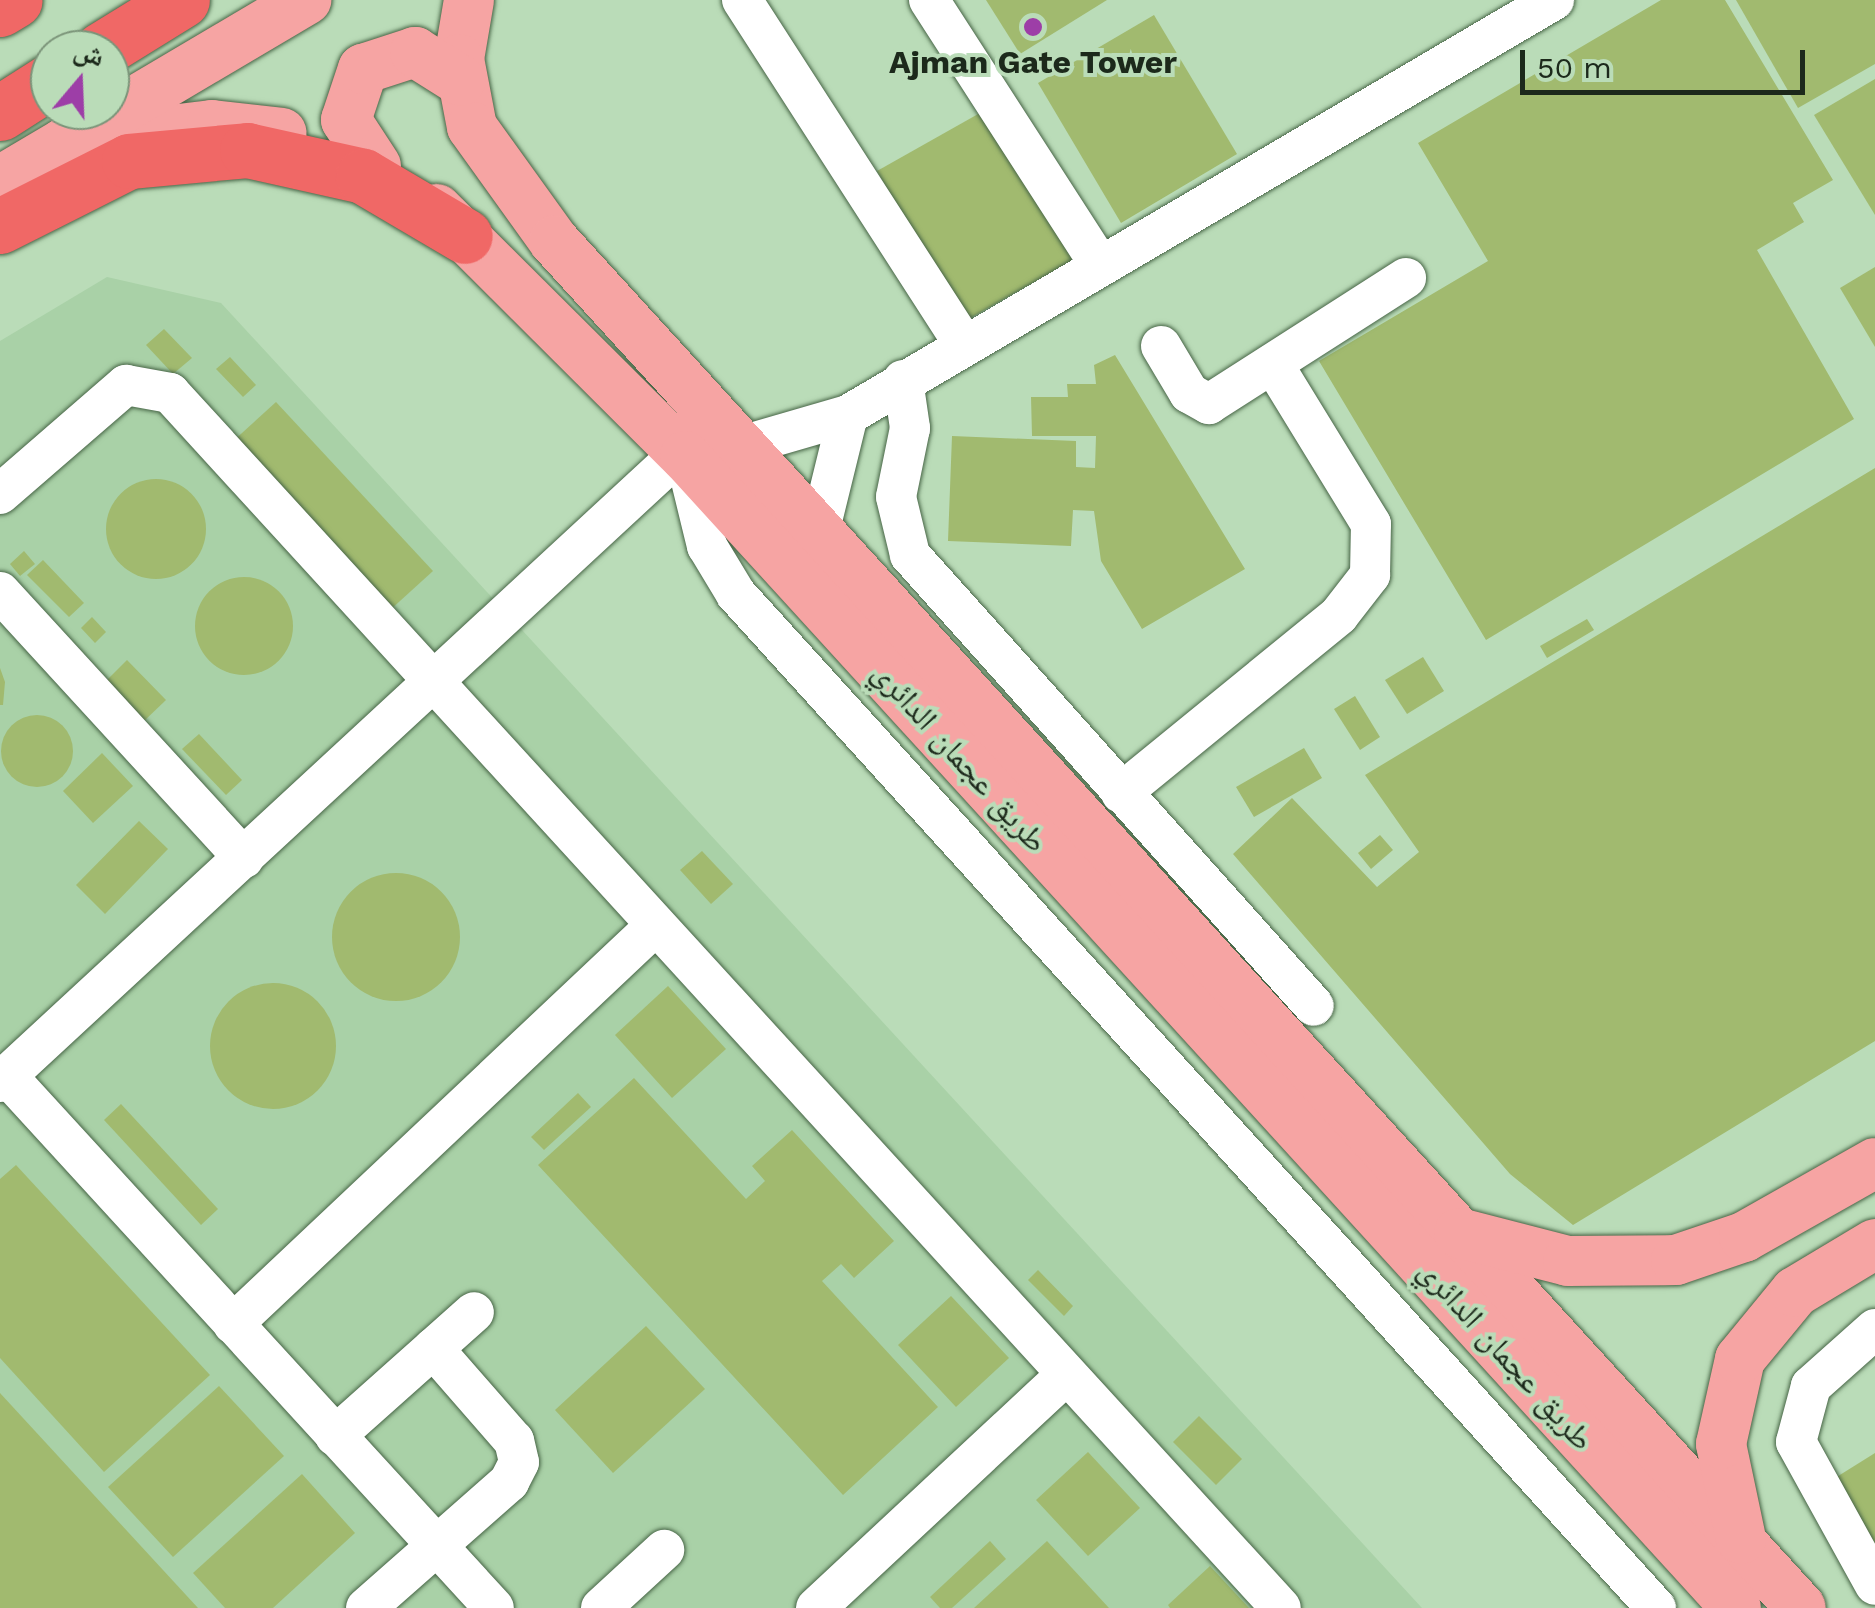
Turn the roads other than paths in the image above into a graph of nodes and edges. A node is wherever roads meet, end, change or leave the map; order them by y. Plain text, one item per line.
1 (15, 0) edge
2 (182, 0) edge
3 (306, 0) edge
4 (470, 0) edge
5 (499, 0) edge
6 (742, 0) edge
7 (929, 0) edge
8 (1554, 0) edge
9 (0, 9) edge
10 (130, 32) edge
11 (460, 70) junction
12 (30, 94) edge
13 (0, 112) edge
14 (64, 144) junction
15 (376, 166) junction
16 (0, 182) edge
17 (0, 226) edge
18 (465, 236) junction
19 (1099, 264) junction
20 (1406, 278) dead end
21 (962, 342) junction
22 (1161, 346) dead end
23 (1273, 364) junction
24 (903, 380) junction
25 (848, 415) junction
26 (745, 445) junction
27 (683, 454) junction
28 (0, 494) edge
29 (820, 529) junction
30 (0, 592) edge
31 (431, 685) junction
32 (1122, 793) junction
33 (244, 858) junction
34 (654, 927) junction
35 (1314, 1006) dead end
36 (4, 1079) edge
37 (1875, 1162) edge
38 (1459, 1233) junction
39 (1875, 1244) edge
40 (474, 1312) dead end
41 (234, 1324) junction
42 (1875, 1328) edge
43 (434, 1348) junction
44 (1066, 1374) junction
45 (336, 1436) junction
46 (1742, 1544) junction
47 (436, 1545) junction
48 (664, 1550) dead end
49 (1875, 1585) edge
50 (366, 1608) edge
51 (494, 1608) edge
52 (601, 1608) edge
53 (816, 1608) edge
54 (1281, 1608) edge
55 (1656, 1608) edge
56 (1736, 1608) edge
57 (1801, 1608) edge

1 - 9 highway
2 - 10 highway
3 - 14 main road
4 - 11 main road, طريق عجمان الدائري
5 - 11 main road
6 - 21 street
7 - 19 street
8 - 19 street
11 - 15 main road
11 - 26 main road, طريق عجمان الدائري
12 - 13 highway
14 - 15 main road, طريق عجمان الدائري
14 - 16 main road
15 - 18 main road, طريق عجمان الدائري
17 - 18 highway
18 - 27 main road, طريق عجمان الدائري
19 - 21 street
20 - 23 street
21 - 24 street
22 - 23 street
23 - 32 street
24 - 25 street
24 - 32 street
25 - 26 street
25 - 29 street
26 - 29 main road, طريق عجمان الدائري
27 - 31 street
27 - 55 street
27 - 56 main road, طريق عجمان الدائري
28 - 31 street
29 - 38 main road, طريق عجمان الدائري
30 - 33 street
31 - 33 street
31 - 34 street
32 - 35 street
33 - 36 street
34 - 41 street
34 - 44 street
36 - 41 street
37 - 38 main road
38 - 46 main road, طريق عجمان الدائري
39 - 46 main road
40 - 43 street
41 - 45 street
42 - 49 street
43 - 45 street
43 - 47 street
44 - 53 street
44 - 54 street
45 - 47 street
46 - 57 main road, طريق عجمان الدائري
47 - 50 street
47 - 51 street
48 - 52 street

